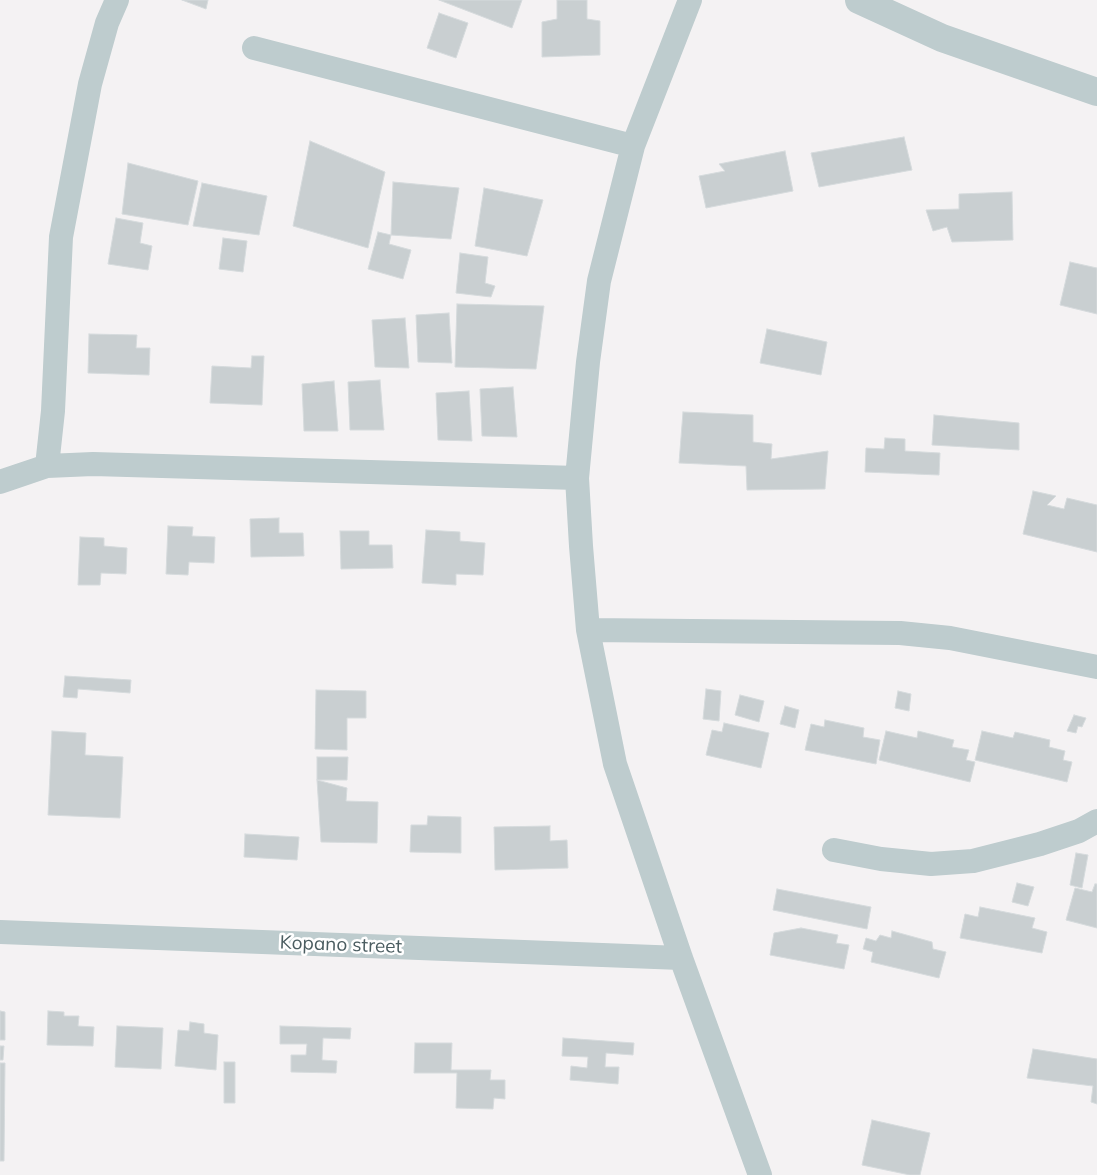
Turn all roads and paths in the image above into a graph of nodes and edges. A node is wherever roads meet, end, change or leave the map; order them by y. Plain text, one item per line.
1 (117, 0) edge
2 (690, 0) edge
3 (859, 0) edge
4 (254, 48) dead end
5 (1094, 86) edge
6 (633, 146) junction
7 (47, 466) junction
8 (577, 478) junction
9 (0, 482) edge
10 (588, 630) junction
11 (1097, 668) edge
12 (1097, 821) edge
13 (834, 850) dead end
14 (0, 932) edge
15 (681, 958) junction
16 (760, 1175) edge

1 - 7 street
2 - 6 street
3 - 5 street
4 - 6 street
6 - 8 street
7 - 8 street
7 - 9 street
8 - 10 street
10 - 11 street
10 - 15 street
12 - 13 street
14 - 15 street, Kopano street
15 - 16 street

